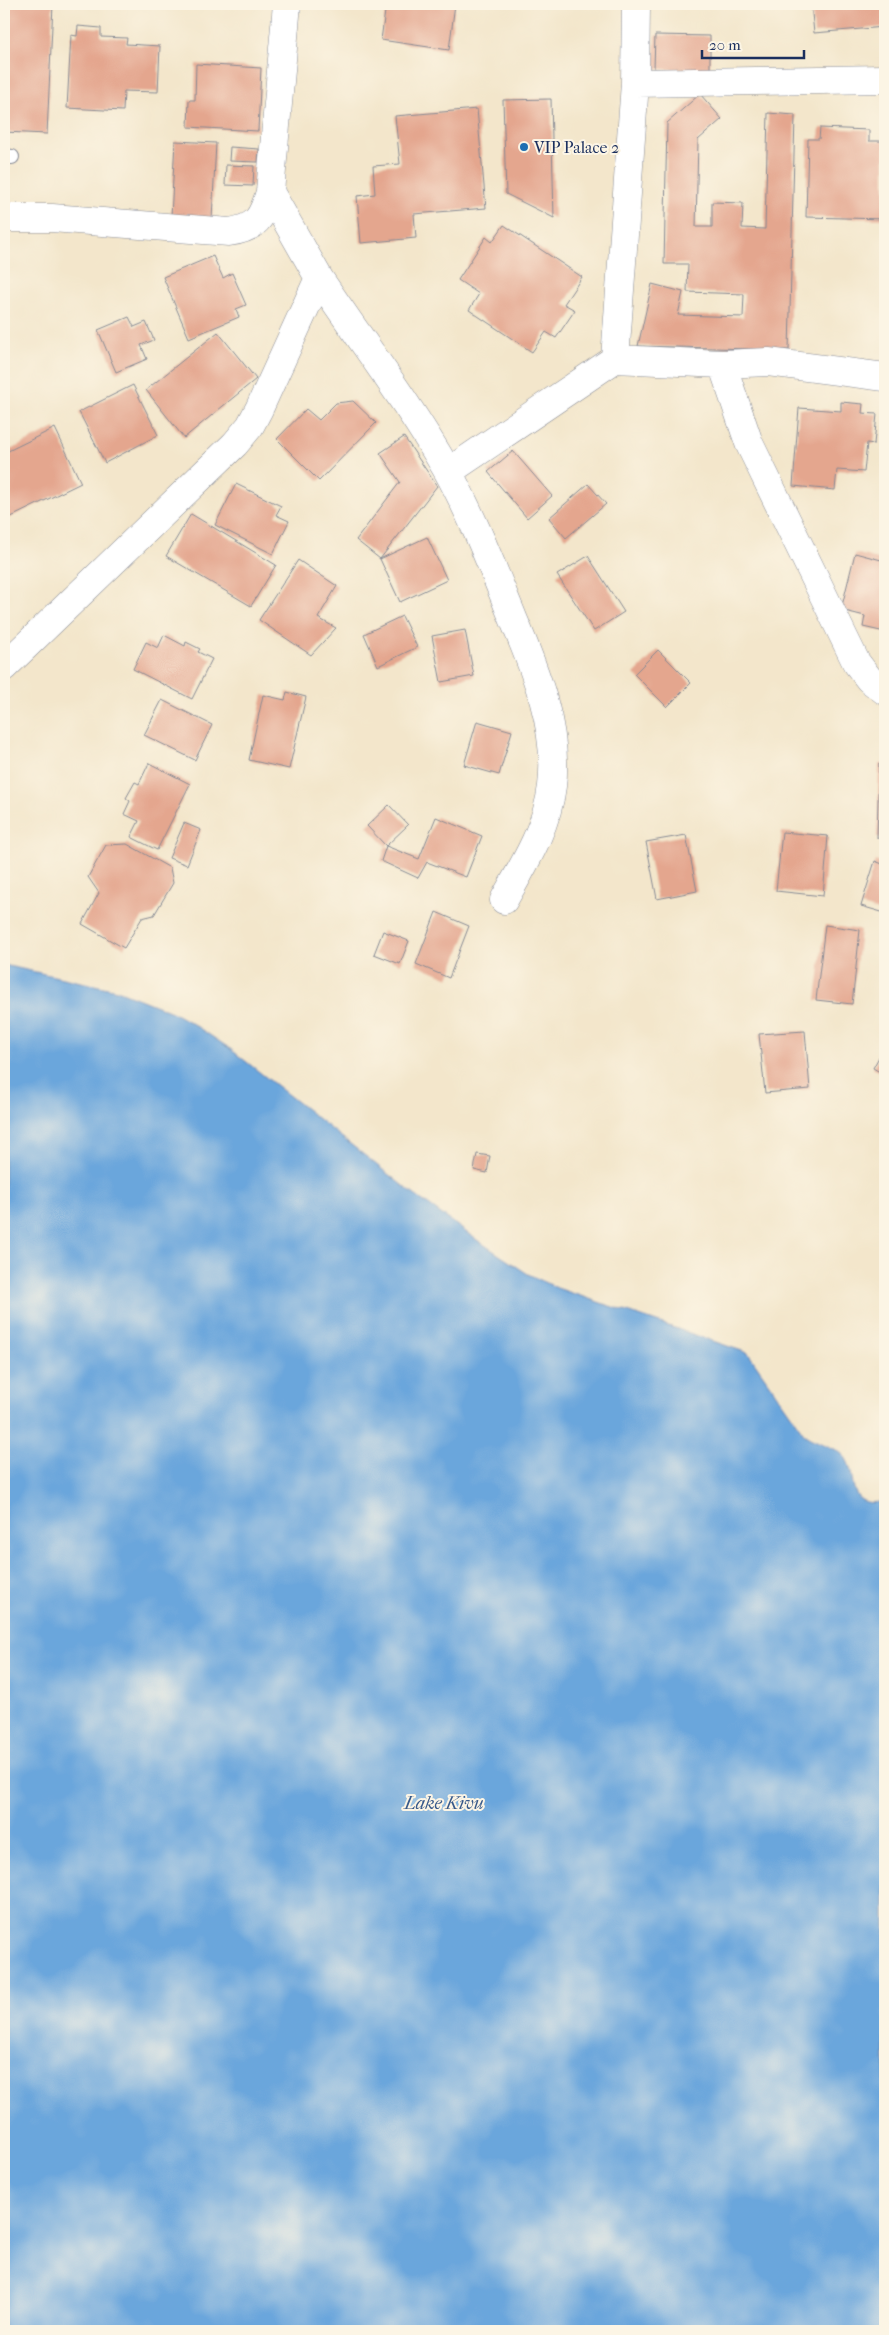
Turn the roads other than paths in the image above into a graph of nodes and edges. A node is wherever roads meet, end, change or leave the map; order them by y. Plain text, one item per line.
1 (287, 4) edge
2 (636, 4) edge
3 (885, 79) edge
4 (636, 83) junction
5 (270, 192) junction
6 (4, 218) edge
7 (320, 278) junction
8 (615, 360) junction
9 (722, 364) junction
10 (885, 377) edge
11 (448, 472) junction
12 (4, 668) edge
13 (885, 691) edge
14 (504, 900) dead end

1 - 5 street
2 - 4 street
3 - 4 street
4 - 8 street
5 - 6 street
5 - 7 street
7 - 11 street
7 - 12 street
8 - 9 street
8 - 11 street
9 - 10 street
9 - 13 street
11 - 14 street

